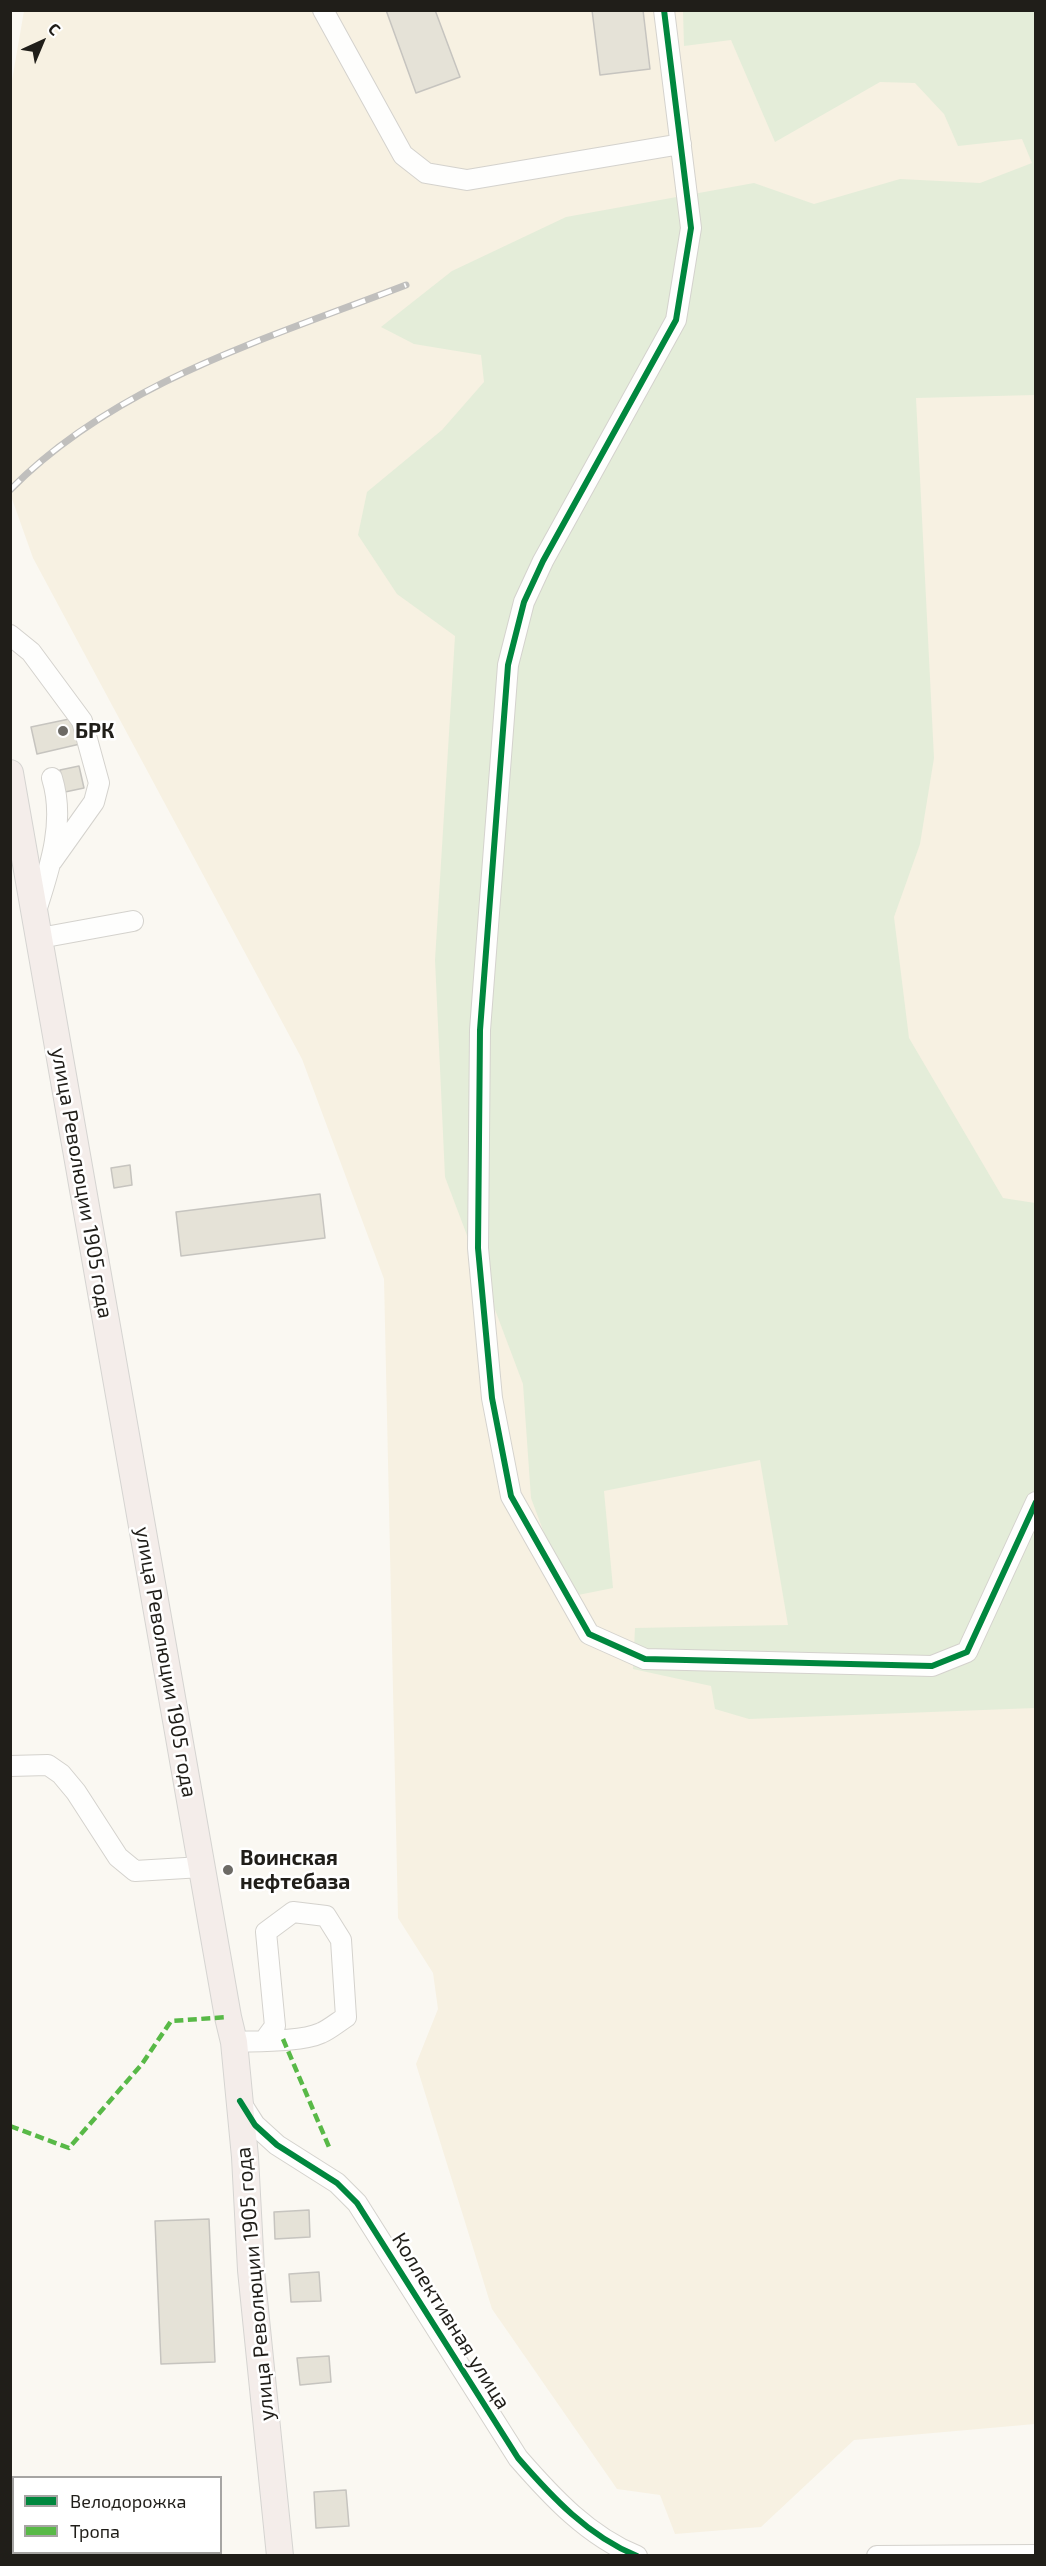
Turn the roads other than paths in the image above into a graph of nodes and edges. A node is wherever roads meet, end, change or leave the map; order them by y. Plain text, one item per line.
1 (323, 10) edge
2 (664, 10) edge
3 (681, 144) junction
4 (10, 634) edge
5 (10, 773) edge
6 (52, 778) dead end
7 (52, 861) junction
8 (133, 921) dead end
9 (37, 926) junction
10 (1035, 1502) edge
11 (10, 1766) edge
12 (202, 1866) junction
13 (264, 2041) junction
14 (234, 2042) junction
15 (240, 2101) junction
16 (277, 2145) junction
17 (245, 2157) junction
18 (934, 2555) edge
19 (1035, 2555) edge
20 (280, 2556) edge
21 (637, 2556) edge
22 (877, 2556) edge

1 - 3 street
2 - 3 street
3 - 10 street
4 - 7 street
5 - 9 main road, улица Революции 1905 года
6 - 7 street
7 - 9 street
8 - 9 street
9 - 12 main road, улица Революции 1905 года
11 - 12 street
12 - 14 main road, улица Революции 1905 года
13 - 13 street
13 - 14 street
14 - 15 main road, улица Революции 1905 года
15 - 16 street, Коллективная улица
15 - 17 main road, улица Революции 1905 года
16 - 17 street
16 - 21 street, Коллективная улица
17 - 20 main road, улица Революции 1905 года
18 - 19 street
18 - 22 street

